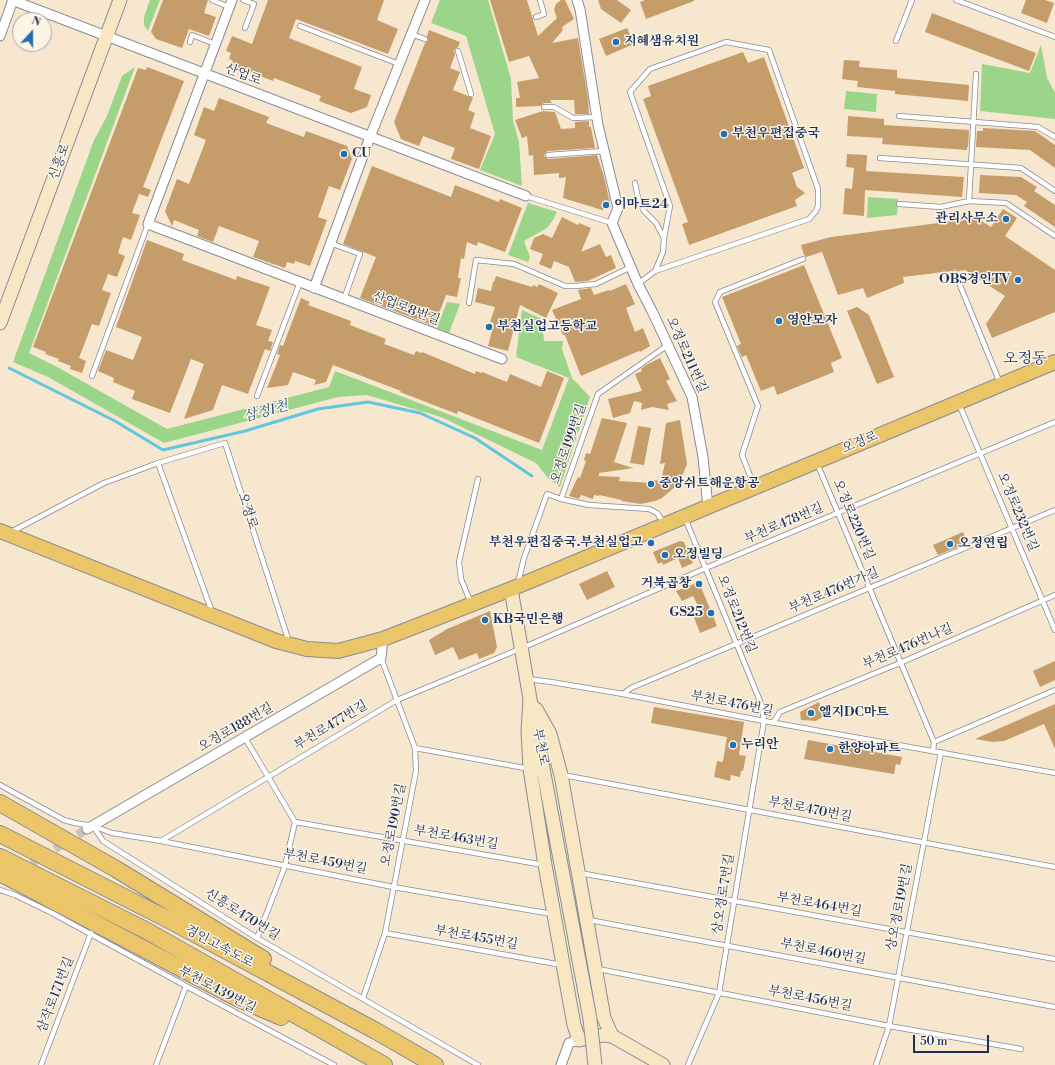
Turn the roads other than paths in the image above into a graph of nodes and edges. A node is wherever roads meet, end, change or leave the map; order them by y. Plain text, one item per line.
1 (13, 0) edge
2 (120, 0) edge
3 (212, 0) edge
4 (243, 0) edge
5 (425, 0) edge
6 (540, 0) edge
7 (577, 0) edge
8 (912, 0) edge
9 (956, 0) edge
10 (231, 3) edge
11 (536, 17) dead end
12 (300, 26) dead end
13 (245, 28) dead end
14 (411, 34) junction
15 (0, 36) edge
16 (106, 37) junction
17 (1055, 37) edge
18 (425, 39) dead end
19 (896, 41) dead end
20 (190, 42) dead end
21 (216, 44) junction
22 (458, 51) dead end
23 (399, 64) junction
24 (204, 74) junction
25 (976, 74) dead end
26 (471, 94) dead end
27 (544, 107) dead end
28 (899, 116) dead end
29 (597, 117) junction
30 (974, 121) junction
31 (370, 137) junction
32 (1055, 137) edge
33 (604, 151) junction
34 (548, 155) dead end
35 (880, 158) dead end
36 (971, 165) junction
37 (635, 183) dead end
38 (1055, 191) edge
39 (526, 196) joint
40 (969, 201) junction
41 (899, 204) dead end
42 (612, 223) junction
43 (148, 224) junction
44 (1054, 234) edge
45 (664, 238) junction
46 (330, 243) junction
47 (803, 259) dead end
48 (631, 267) junction
49 (655, 270) junction
50 (955, 274) dead end
51 (300, 282) junction
52 (638, 284) junction
53 (314, 288) junction
54 (344, 299) junction
55 (469, 303) dead end
56 (0, 323) edge
57 (668, 345) junction
58 (502, 359) dead end
59 (1055, 362) edge
60 (92, 376) dead end
61 (1001, 385) junction
62 (258, 396) dead end
63 (958, 402) junction
64 (1055, 422) edge
65 (980, 453) junction
66 (817, 461) junction
67 (158, 463) junction
68 (478, 479) dead end
69 (755, 487) junction
70 (561, 499) junction
71 (708, 506) junction
72 (1055, 510) edge
73 (838, 513) junction
74 (685, 516) junction
75 (665, 524) junction
76 (1012, 528) junction
77 (4, 533) edge
78 (706, 568) junction
79 (514, 587) junction
80 (869, 588) junction
81 (1055, 595) edge
82 (1042, 600) junction
83 (471, 604) junction
84 (213, 616) junction
85 (1055, 630) edge
86 (383, 639) junction
87 (737, 644) junction
88 (290, 645) junction
89 (522, 648) junction
90 (381, 658) junction
91 (900, 663) junction
92 (527, 679) junction
93 (1055, 690) edge
94 (623, 694) junction
95 (530, 699) junction
96 (397, 700) junction
97 (764, 721) junction
98 (773, 723) junction
99 (245, 738) junction
100 (934, 742) junction
101 (415, 748) junction
102 (933, 751) junction
103 (941, 752) junction
104 (530, 769) junction
105 (1055, 772) edge
106 (561, 775) junction
107 (268, 777) junction
108 (0, 785) edge
109 (0, 803) edge
110 (749, 810) junction
111 (295, 822) junction
112 (90, 828) junction
113 (0, 834) edge
114 (402, 840) junction
115 (161, 841) junction
116 (924, 842) junction
117 (0, 857) edge
118 (545, 865) junction
119 (285, 866) junction
120 (1055, 867) edge
121 (579, 872) junction
122 (0, 873) edge
123 (393, 887) junction
124 (0, 890) edge
125 (734, 901) junction
126 (554, 914) junction
127 (587, 919) junction
128 (907, 932) junction
129 (385, 933) junction
130 (91, 934) junction
131 (257, 938) junction
132 (727, 946) junction
133 (1055, 959) edge
134 (563, 965) junction
135 (596, 969) junction
136 (898, 978) junction
137 (186, 986) junction
138 (719, 993) junction
139 (363, 998) junction
140 (1055, 1007) edge
141 (889, 1026) junction
142 (376, 1031) junction
143 (612, 1036) junction
144 (574, 1042) junction
145 (1021, 1049) dead end
146 (367, 1055) junction
147 (42, 1065) edge
148 (156, 1065) edge
149 (334, 1065) edge
150 (384, 1065) edge
151 (435, 1065) edge
152 (478, 1065) edge
153 (560, 1065) edge
154 (594, 1065) edge
155 (662, 1065) edge
156 (688, 1065) edge
157 (876, 1065) edge

1 - 15 street
1 - 16 street, 산업로
2 - 16 street, 신흥로
3 - 10 lane
4 - 13 lane
5 - 14 street
6 - 11 lane
7 - 29 street
8 - 19 lane
9 - 17 lane
10 - 21 street
12 - 23 lane
14 - 18 lane
14 - 23 street
16 - 24 street, 산업로
16 - 56 street, 신흥로
20 - 21 lane
21 - 24 street
22 - 26 lane
23 - 31 street
24 - 31 street, 산업로
24 - 43 street
25 - 30 lane
27 - 29 lane
28 - 30 lane
29 - 33 street
30 - 32 lane
30 - 36 lane
31 - 39 street, 산업로
31 - 46 street
33 - 34 lane
33 - 42 street
35 - 36 lane
36 - 38 lane
36 - 40 lane
37 - 45 lane
39 - 42 lane
40 - 41 lane
40 - 44 lane
42 - 48 street, 오정로211번길
43 - 51 street, 산업로8번길
43 - 60 lane
45 - 49 lane
45 - 49 lane
46 - 53 street
46 - 54 lane
47 - 69 lane
48 - 52 street, 오정로211번길
48 - 55 lane
49 - 52 lane
50 - 61 lane
51 - 53 street, 산업로8번길
51 - 62 lane
52 - 57 street, 오정로211번길
53 - 54 street, 산업로8번길
54 - 58 street, 산업로8번길
57 - 70 lane, 오정로199번길
57 - 71 street, 오정로211번길
59 - 61 main road, 오정로
61 - 63 main road, 오정로
63 - 65 lane, 오정로232번길
63 - 66 main road, 오정로
64 - 65 lane, 부천로478번길
65 - 73 lane, 부천로478번길
65 - 76 lane, 오정로232번길
66 - 69 main road, 오정로
66 - 73 lane, 오정로220번길
67 - 77 lane, 오정로
67 - 84 lane
67 - 88 lane, 오정로
68 - 83 lane
69 - 71 main road, 오정로
70 - 75 lane
70 - 79 lane, 오정로199번길
71 - 74 main road, 오정로
72 - 76 lane, 부천로476번가길
73 - 78 lane, 부천로478번길
73 - 80 lane, 오정로220번길
74 - 75 main road, 오정로
74 - 78 lane, 오정로212번길
75 - 79 main road, 오정로
76 - 80 lane, 부천로476번가길
76 - 82 lane, 오정로232번길
77 - 84 main road, 오정로
78 - 87 lane, 오정로212번길
78 - 89 lane, 부천로478번길
79 - 83 main road, 오정로
79 - 89 street, 부천로
80 - 87 lane, 부천로476번가길
80 - 91 lane, 오정로220번길
81 - 82 lane, 부천로476번나길
82 - 85 lane, 오정로232번길
82 - 91 lane, 부천로476번나길
83 - 86 main road, 오정로
84 - 88 main road, 오정로
86 - 88 main road, 오정로
86 - 90 street
87 - 94 lane, 부천로476번가길
87 - 97 lane, 오정로212번길
89 - 92 street, 부천로
89 - 96 lane, 부천로477번길
90 - 96 lane, 오정로190번길
90 - 99 street, 오정로188번길
91 - 98 lane, 부천로476번나길
91 - 100 lane, 오정로220번길
92 - 94 lane, 부천로476번길
92 - 95 street, 부천로
93 - 100 lane
94 - 97 lane, 부천로476번길
95 - 104 street
95 - 106 street
95 - 154 street, 부천로, bridge
96 - 101 lane, 오정로190번길
96 - 107 lane, 부천로477번길
97 - 98 lane, 부천로476번길
97 - 110 lane, 상오정로7번길
98 - 102 lane, 부천로476번길
99 - 107 lane
99 - 112 street, 오정로188번길
100 - 102 lane
101 - 104 lane, 부천로
101 - 114 lane, 오정로190번길
102 - 103 lane, 부천로476번길
103 - 105 lane, 부천로476번길
103 - 116 lane, 상오정로19번길
104 - 118 street
106 - 110 lane, 부천로470번길
106 - 121 street
107 - 111 lane
107 - 115 lane, 부천로477번길
108 - 112 lane
109 - 142 highway
110 - 116 lane, 부천로470번길
110 - 125 lane, 상오정로7번길
111 - 114 lane, 부천로463번길
111 - 119 lane
112 - 115 lane, 부천로459번길
112 - 131 lane, 신흥로470번길
113 - 142 highway, 경인고속도로
114 - 118 lane, 부천로463번길
114 - 123 lane, 오정로190번길
115 - 119 lane, 부천로459번길
116 - 120 lane, 부천로470번길
116 - 128 lane, 상오정로19번길
117 - 146 highway, 경인고속도로
118 - 126 street
119 - 123 lane, 부천로459번길
119 - 131 lane
121 - 125 lane, 부천로464번길
121 - 127 street
122 - 146 highway
123 - 126 lane, 부천로459번길
123 - 129 lane, 오정로190번길
124 - 130 lane, 부천로439번길
125 - 128 lane, 부천로464번길
125 - 132 lane, 상오정로7번길
126 - 134 street
127 - 132 lane, 부천로460번길
127 - 135 street
128 - 133 lane, 부천로464번길
128 - 136 lane, 상오정로19번길
129 - 134 lane, 부천로455번길
129 - 139 lane, 오정로190번길
130 - 137 lane, 부천로439번길
130 - 147 lane, 삼작로171번길
131 - 139 lane, 신흥로470번길
132 - 136 lane, 부천로460번길
132 - 138 lane, 상오정로7번길
134 - 144 street
135 - 138 lane, 부천로456번길
135 - 143 street
136 - 140 lane, 부천로460번길
136 - 141 lane, 상오정로19번길
137 - 148 lane
137 - 149 lane, 부천로439번길
138 - 141 lane, 부천로456번길
138 - 156 lane, 상오정로7번길
139 - 152 lane, 신흥로470번길
141 - 145 lane, 부천로456번길
141 - 157 lane, 상오정로19번길
142 - 151 highway, 경인고속도로
143 - 144 street
143 - 155 street
144 - 153 street
146 - 150 highway, 경인고속도로

